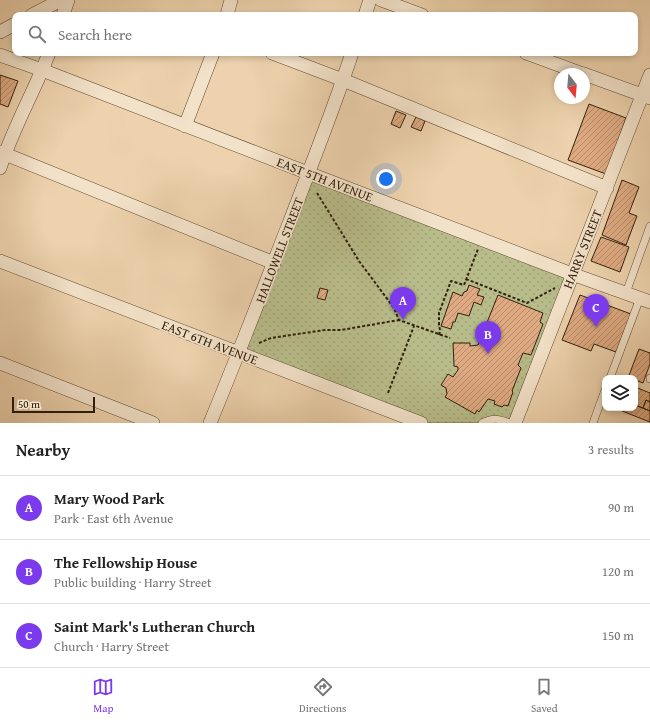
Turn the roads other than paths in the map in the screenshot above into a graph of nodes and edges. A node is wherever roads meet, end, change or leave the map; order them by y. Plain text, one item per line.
1 (61, 0) edge
2 (68, 0) edge
3 (232, 0) edge
4 (370, 0) edge
5 (381, 0) edge
6 (38, 12) edge
7 (64, 12) edge
8 (227, 12) edge
9 (366, 12) edge
10 (414, 12) edge
11 (12, 26) edge
12 (0, 32) edge
13 (0, 55) edge
14 (47, 56) edge
15 (212, 56) edge
16 (280, 56) edge
17 (351, 56) edge
18 (534, 56) edge
19 (567, 68) edge
20 (42, 70) junction
21 (650, 75) edge
22 (590, 76) edge
23 (343, 80) junction
24 (646, 97) edge
25 (185, 126) junction
26 (2, 152) edge
27 (0, 168) edge
28 (308, 173) junction
29 (607, 188) junction
30 (650, 226) edge
31 (0, 261) edge
32 (274, 263) junction
33 (572, 274) junction
34 (626, 293) junction
35 (645, 300) edge
36 (239, 353) junction
37 (0, 363) edge
38 (611, 375) edge
39 (602, 398) edge
40 (153, 423) edge
41 (210, 423) edge
42 (421, 423) edge
43 (482, 423) edge
44 (510, 423) edge
45 (515, 423) edge
46 (593, 423) edge

1 - 6 street
2 - 7 street
3 - 8 street
4 - 9 street
5 - 10 street
11 - 12 street
13 - 20 street, EAST 5TH AVENUE
14 - 20 street
15 - 25 street
16 - 23 street
17 - 23 street, HALLOWELL STREET
18 - 19 street
20 - 25 street, EAST 5TH AVENUE
20 - 26 street
21 - 24 street, HARRY STREET
22 - 24 street
23 - 28 street, HALLOWELL STREET
23 - 29 street
24 - 29 street, HARRY STREET
25 - 28 street, EAST 5TH AVENUE
26 - 27 street
26 - 32 street
28 - 32 street, HALLOWELL STREET
28 - 33 street, EAST 5TH AVENUE
29 - 33 street, HARRY STREET
30 - 34 lane
31 - 36 street, EAST 6TH AVENUE
32 - 36 street, HALLOWELL STREET
33 - 34 street, EAST 5TH AVENUE
33 - 45 street, HARRY STREET
34 - 35 street, EAST 5TH AVENUE
35 - 38 lane
36 - 41 street, HALLOWELL STREET
36 - 42 street, EAST 6TH AVENUE
37 - 40 street
39 - 46 lane
43 - 44 lane

